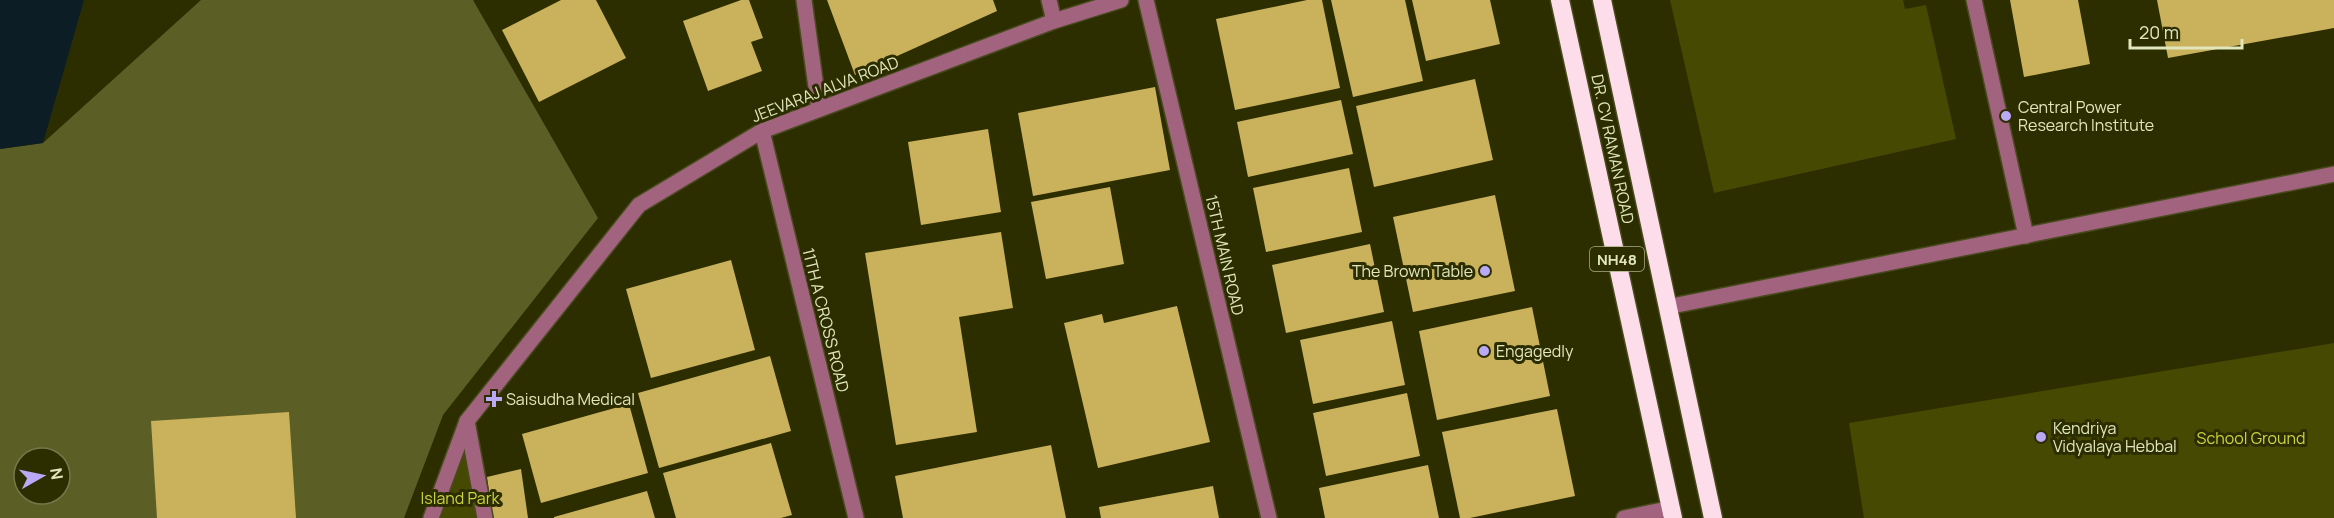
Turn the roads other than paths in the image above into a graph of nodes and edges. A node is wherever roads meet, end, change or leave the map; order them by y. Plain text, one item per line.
1 (804, 0) edge
2 (1049, 0) edge
3 (1121, 0) edge
4 (1146, 0) edge
5 (1560, 0) edge
6 (1602, 0) edge
7 (1974, 0) edge
8 (1054, 21) junction
9 (819, 109) junction
10 (762, 131) junction
11 (2334, 174) edge
12 (2026, 236) junction
13 (1667, 307) junction
14 (467, 421) junction
15 (1672, 513) edge
16 (431, 518) edge
17 (485, 518) edge
18 (856, 518) edge
19 (1269, 518) edge
20 (1624, 518) edge
21 (1713, 518) edge

1 - 9 street
2 - 8 street
3 - 8 street, JEEVARAJ ALVA ROAD
4 - 19 street, 15TH MAIN ROAD
5 - 15 highway, DR. CV RAMAN ROAD / NH48
6 - 13 highway, DR. CV RAMAN ROAD / NH48
7 - 12 street
8 - 9 street, JEEVARAJ ALVA ROAD
9 - 10 street, JEEVARAJ ALVA ROAD
10 - 14 street, JEEVARAJ ALVA ROAD
10 - 18 street, 11TH A CROSS ROAD
11 - 12 street
12 - 13 street
13 - 21 highway, DR. CV RAMAN ROAD / NH48
14 - 16 street, JEEVARAJ ALVA ROAD
14 - 17 street
15 - 20 street

